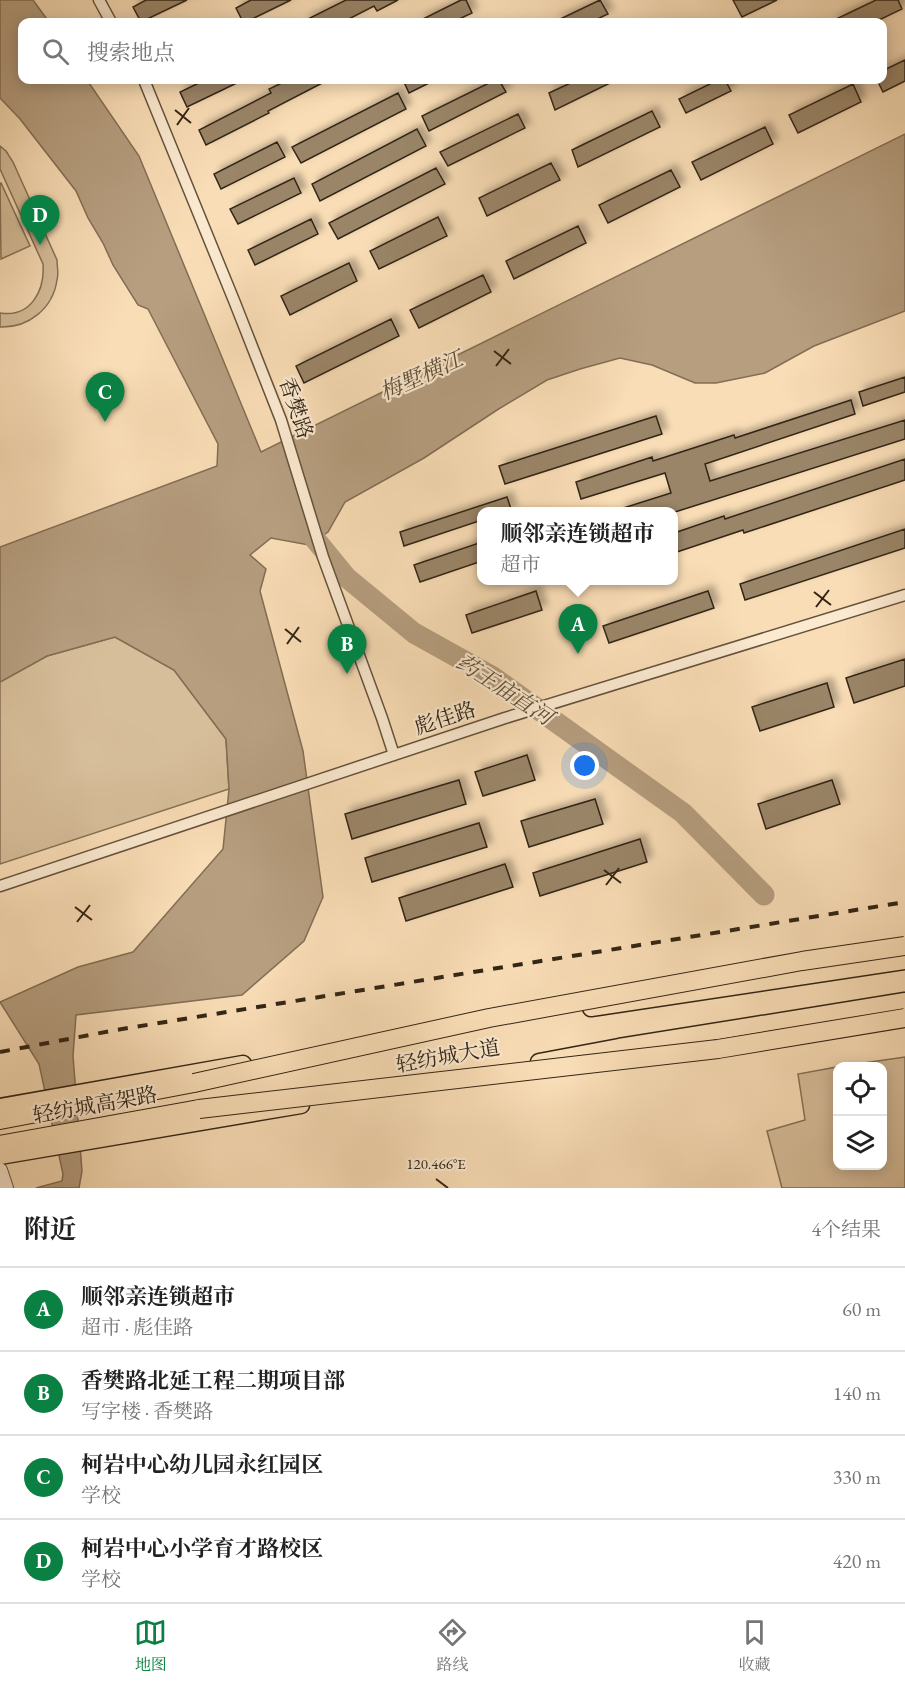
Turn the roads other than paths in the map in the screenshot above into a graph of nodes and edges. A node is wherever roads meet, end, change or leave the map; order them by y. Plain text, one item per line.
1 (99, 0) edge
2 (109, 18) edge
3 (146, 84) edge
4 (905, 595) edge
5 (394, 755) junction
6 (0, 886) edge
7 (905, 946) edge
8 (905, 961) edge
9 (905, 1001) edge
10 (905, 1018) edge
11 (0, 1107) edge
12 (0, 1120) edge
13 (0, 1145) edge
14 (0, 1156) edge
15 (0, 1170) edge
16 (6, 1188) edge

1 - 2 street
3 - 5 street, 香樊路
4 - 5 street, 彪佳路
5 - 6 street, 彪佳路
7 - 12 highway, 轻纺城高架路, bridge
8 - 11 main road, 轻纺城大道
9 - 14 main road, 轻纺城大道
10 - 13 highway, 轻纺城高架路, bridge
15 - 16 street

